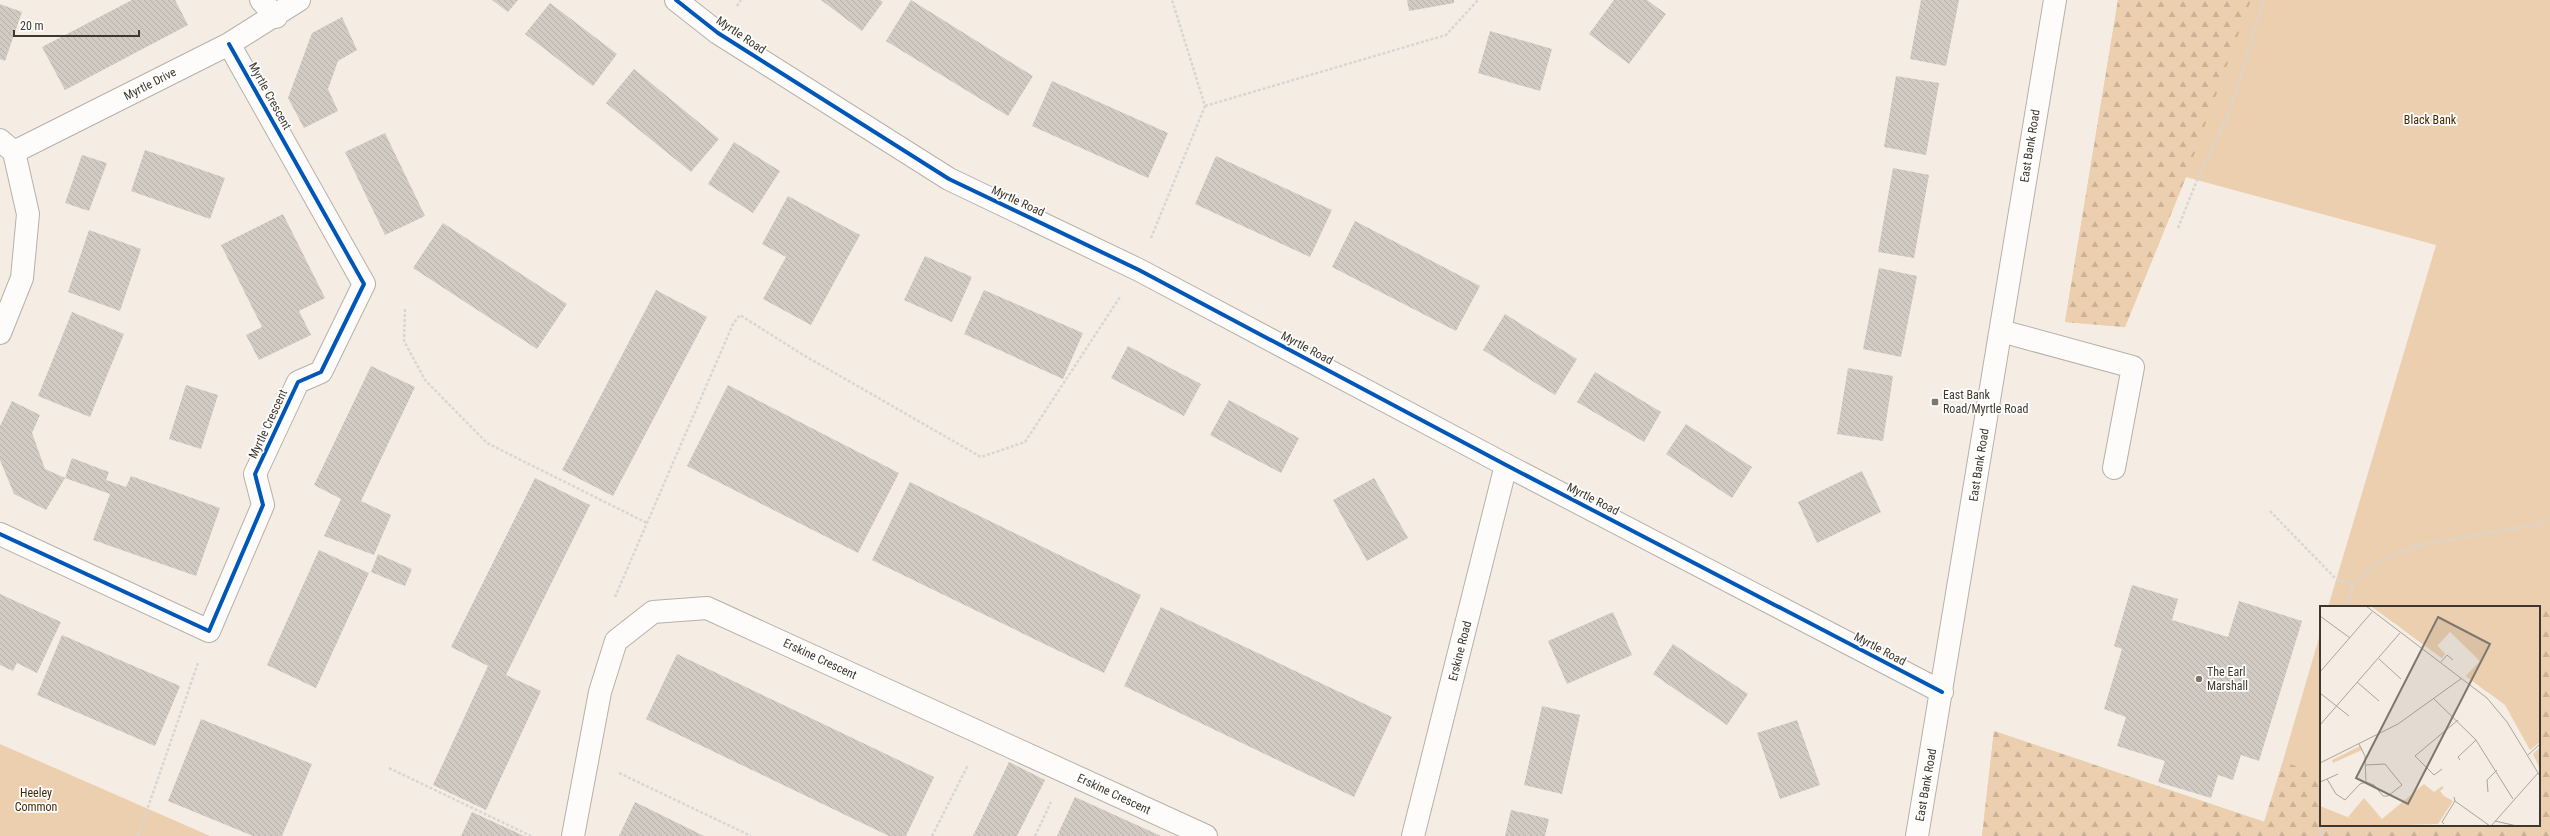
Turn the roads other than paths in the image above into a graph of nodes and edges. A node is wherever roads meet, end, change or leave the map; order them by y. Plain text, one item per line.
1 (261, 0) edge
2 (299, 0) edge
3 (676, 0) edge
4 (2054, 0) edge
5 (276, 17) junction
6 (229, 44) junction
7 (7, 146) edge
8 (2001, 331) junction
9 (0, 333) edge
10 (1506, 465) junction
11 (2114, 468) dead end
12 (0, 534) edge
13 (1942, 692) junction
14 (573, 836) edge
15 (1206, 836) edge
16 (1413, 836) edge
17 (1917, 836) edge

1 - 5 street
2 - 5 street, Myrtle Drive
3 - 10 street, Myrtle Road
4 - 8 street, East Bank Road
5 - 6 street, Myrtle Drive
6 - 7 street, Myrtle Drive
6 - 12 street, Myrtle Crescent
7 - 9 street
8 - 11 street
8 - 13 street, East Bank Road
10 - 13 street, Myrtle Road
10 - 16 street, Erskine Road
13 - 17 street, East Bank Road
14 - 15 street, Erskine Crescent

